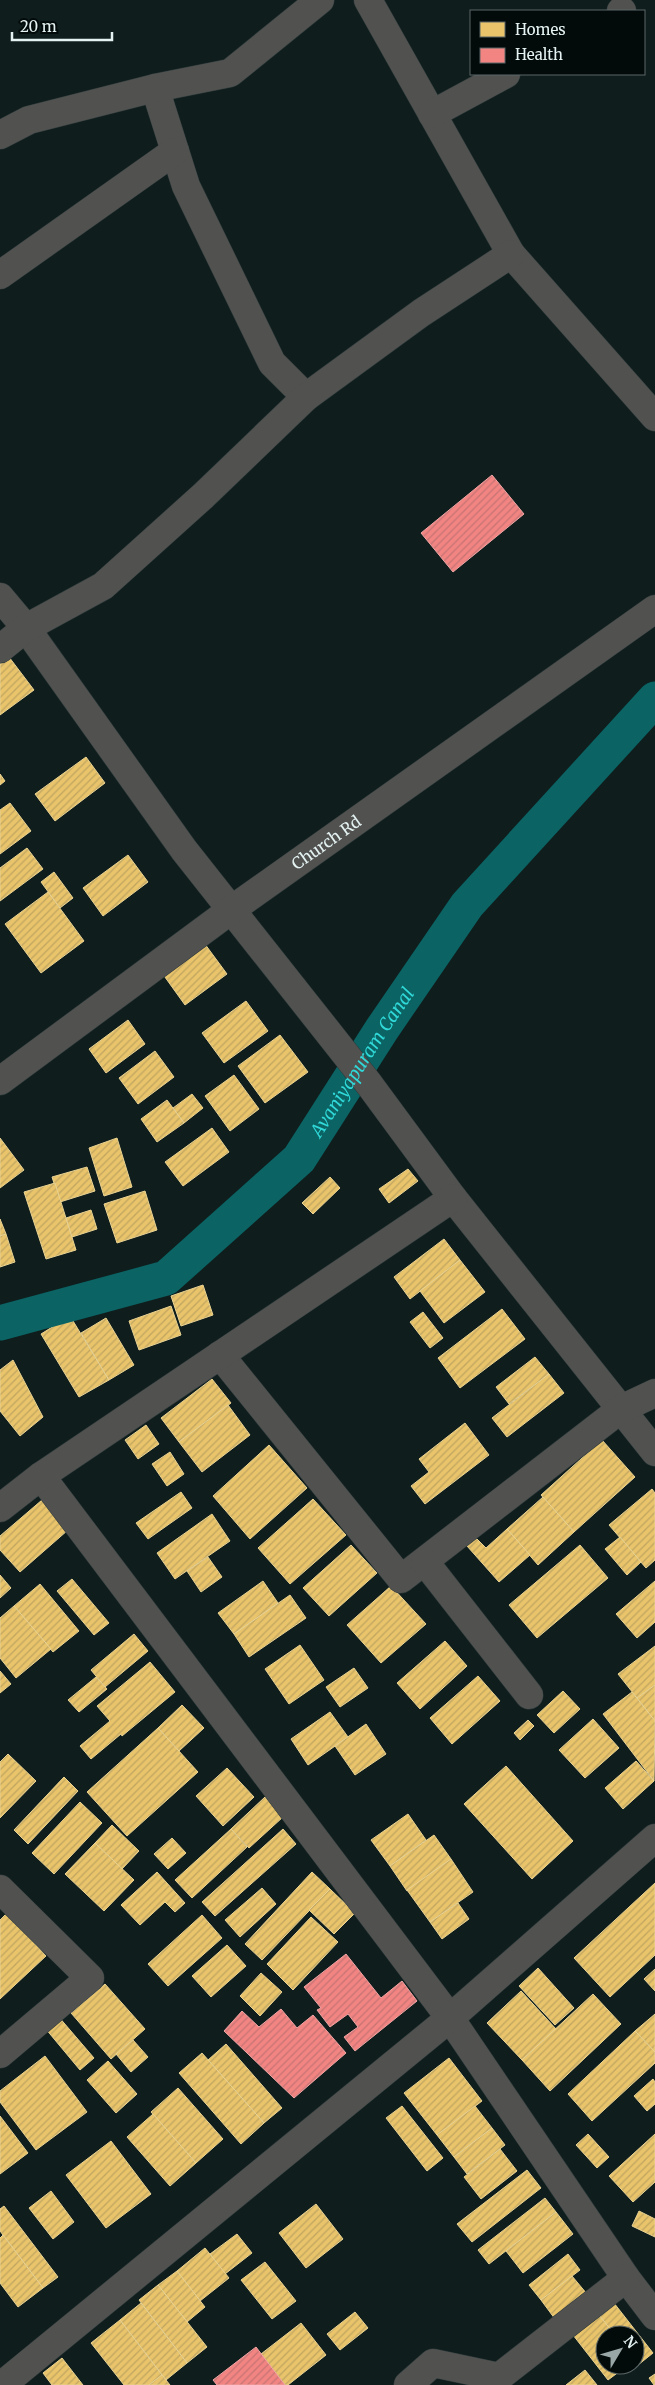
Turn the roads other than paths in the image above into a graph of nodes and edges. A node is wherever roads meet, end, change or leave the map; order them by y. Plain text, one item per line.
1 (320, 0) edge
2 (368, 0) edge
3 (504, 75) edge
4 (154, 88) junction
5 (432, 114) junction
6 (0, 135) edge
7 (175, 151) junction
8 (511, 254) junction
9 (0, 275) edge
10 (306, 397) junction
11 (655, 417) edge
12 (0, 597) edge
13 (655, 609) edge
14 (26, 628) junction
15 (0, 649) edge
16 (231, 910) junction
17 (0, 1081) edge
18 (453, 1198) junction
19 (220, 1355) junction
20 (655, 1393) edge
21 (621, 1409) junction
22 (655, 1452) edge
23 (42, 1476) junction
24 (0, 1508) edge
25 (425, 1562) junction
26 (529, 1695) dead end
27 (655, 1838) edge
28 (0, 1889) edge
29 (450, 2018) junction
30 (0, 2054) edge
31 (626, 2278) junction
32 (655, 2316) edge
33 (2, 2385) edge
34 (408, 2385) edge

1 - 4 street
2 - 5 street
3 - 5 street
4 - 6 street
4 - 7 street
5 - 8 street
7 - 9 street
7 - 10 street
8 - 10 street
8 - 11 street
10 - 14 street
12 - 14 street
13 - 16 street, Church Rd
14 - 15 street
14 - 16 street
16 - 17 street, Church Rd
16 - 18 street
18 - 19 street
18 - 21 street
19 - 23 street
19 - 25 street
20 - 21 street
21 - 22 street
21 - 25 street
23 - 24 street
23 - 29 street
25 - 26 street
27 - 29 street
28 - 30 street
29 - 31 street
29 - 33 street
31 - 32 street
31 - 34 street

